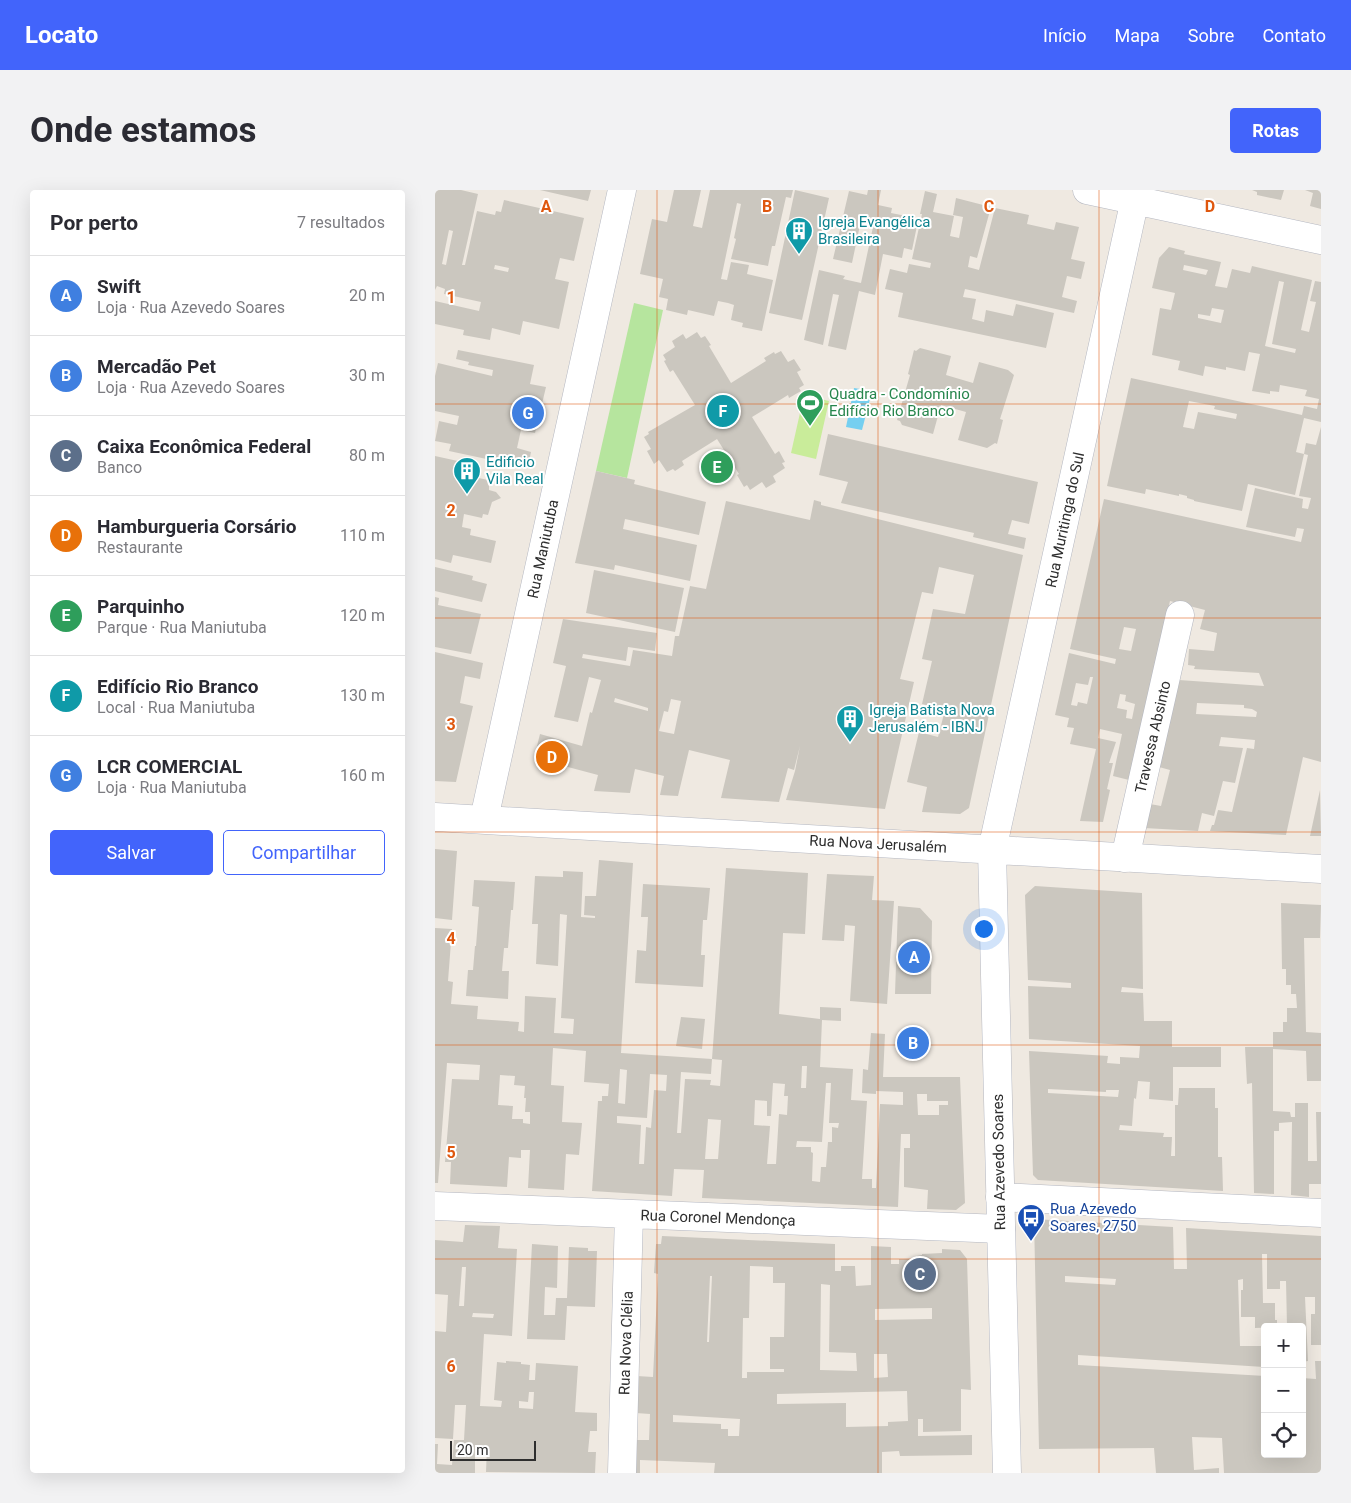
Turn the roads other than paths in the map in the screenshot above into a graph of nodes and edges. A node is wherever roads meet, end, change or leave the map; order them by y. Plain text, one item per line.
1 (622, 190) edge
2 (1087, 190) edge
3 (1136, 195) edge
4 (1321, 240) edge
5 (1180, 616) dead end
6 (435, 817) edge
7 (484, 820) junction
8 (992, 850) junction
9 (1125, 858) junction
10 (1321, 869) edge
11 (1000, 1196) junction
12 (435, 1206) edge
13 (1321, 1213) edge
14 (629, 1214) junction
15 (1001, 1230) junction
16 (622, 1473) edge
17 (1007, 1473) edge

1 - 7 street, Rua Maniutuba
2 - 3 street
3 - 4 street
3 - 8 street, Rua Muritinga do Sul
5 - 9 street, Travessa Absinto
6 - 7 street, Rua Nova Jerusalém
7 - 8 street, Rua Nova Jerusalém
8 - 9 street, Rua Nova Jerusalém
8 - 11 street, Rua Azevedo Soares
9 - 10 street, Rua Nova Jerusalém
11 - 13 street
11 - 15 street, Rua Azevedo Soares
12 - 14 street, Rua Coronel Mendonça
14 - 15 street, Rua Coronel Mendonça
14 - 16 street, Rua Nova Clélia
15 - 17 street, Rua Azevedo Soares

